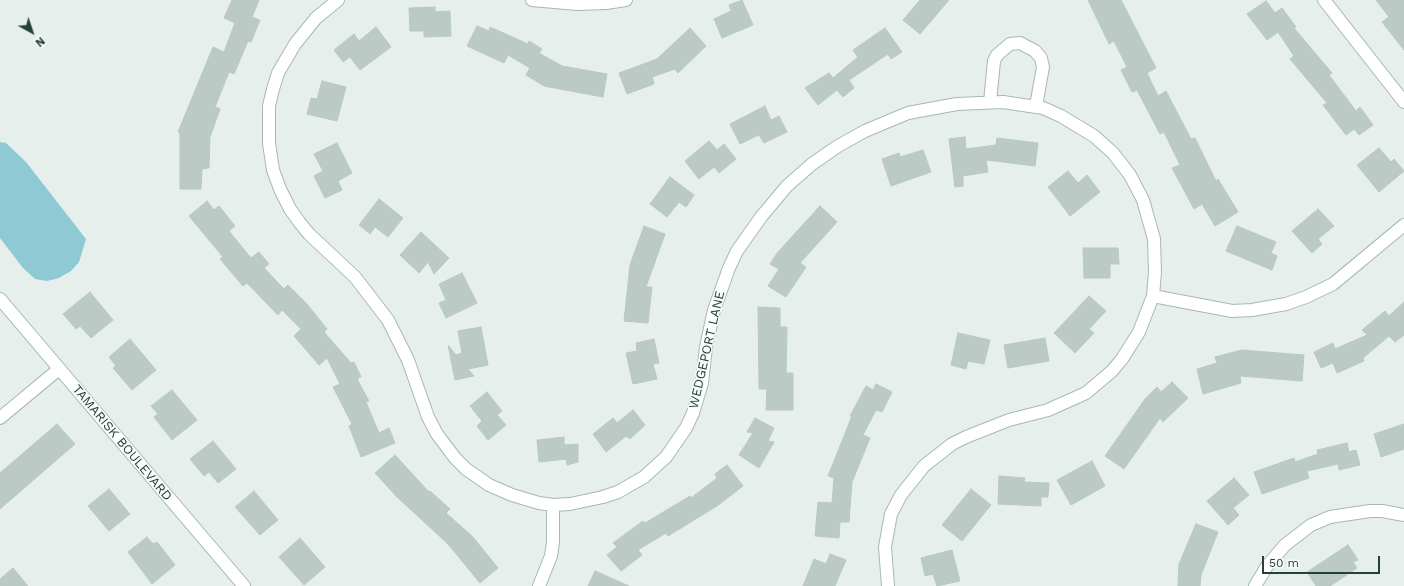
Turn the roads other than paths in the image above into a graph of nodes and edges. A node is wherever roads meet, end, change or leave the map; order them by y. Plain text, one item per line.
1 (338, 0) edge
2 (532, 0) edge
3 (626, 0) edge
4 (1324, 0) edge
5 (990, 102) junction
6 (1404, 102) edge
7 (1036, 106) junction
8 (1404, 226) edge
9 (1153, 296) junction
10 (0, 299) edge
11 (59, 369) junction
12 (0, 418) edge
13 (553, 505) junction
14 (1404, 515) edge
15 (244, 586) edge
16 (540, 586) edge
17 (888, 586) edge
18 (1255, 586) edge

1 - 13 street, WEDGEPORT LANE
2 - 3 street
4 - 6 street
5 - 7 street, WEDGEPORT LANE
5 - 7 street
5 - 13 street, WEDGEPORT LANE
7 - 9 street, WEDGEPORT LANE
8 - 9 street
9 - 17 street, WEDGEPORT LANE
10 - 11 street, TAMARISK BOULEVARD
11 - 12 street
11 - 15 street, TAMARISK BOULEVARD
13 - 16 street
14 - 18 street

